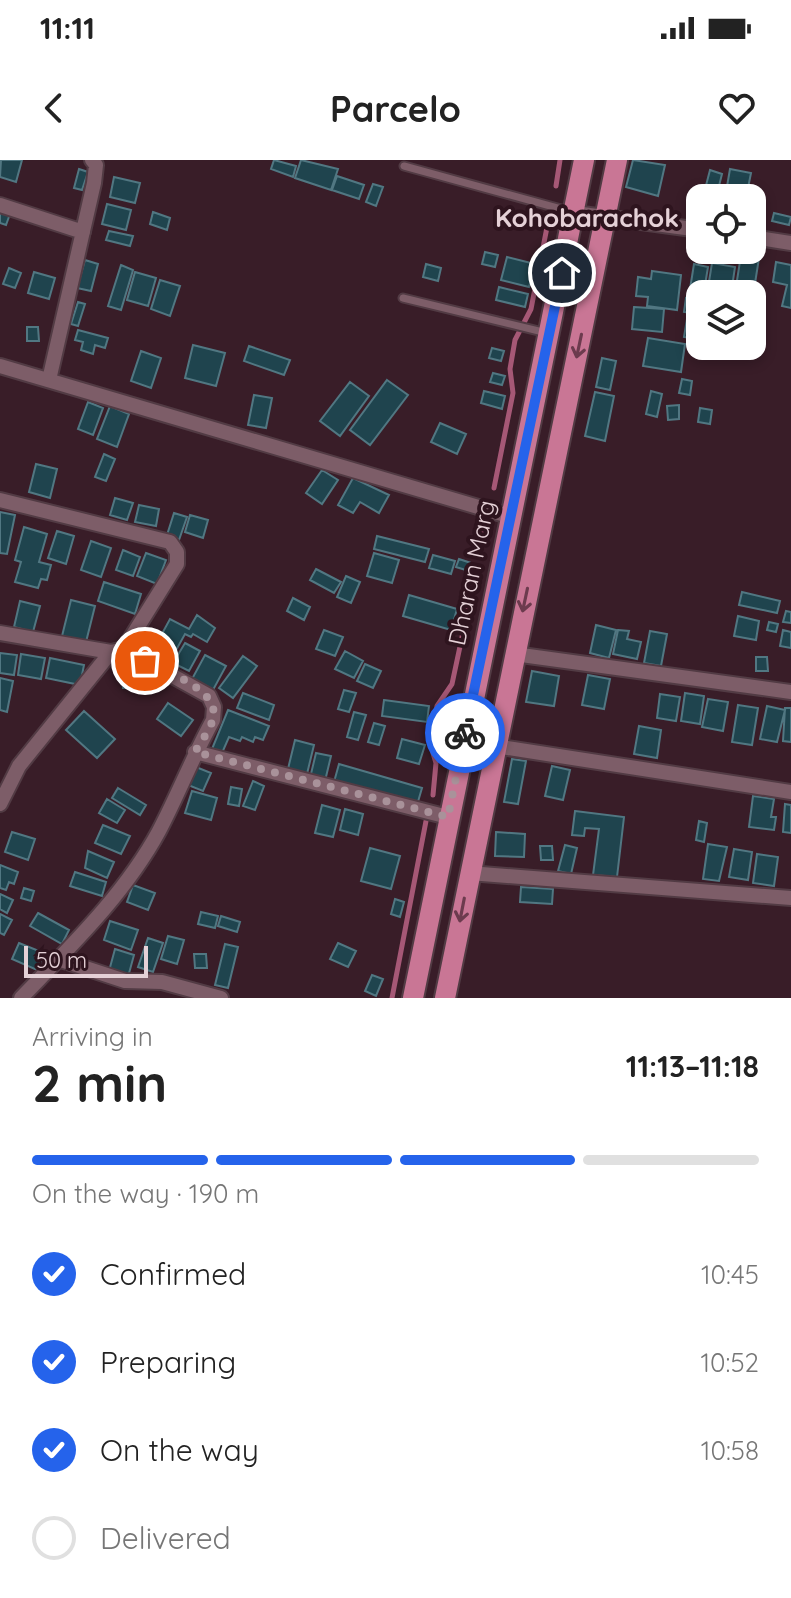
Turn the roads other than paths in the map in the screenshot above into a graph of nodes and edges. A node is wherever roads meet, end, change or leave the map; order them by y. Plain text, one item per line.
1 (92, 160) edge
2 (584, 160) edge
3 (617, 160) edge
4 (404, 166) dead end
5 (0, 205) edge
6 (575, 213) junction
7 (606, 217) junction
8 (686, 228) edge
9 (83, 232) junction
10 (766, 239) edge
11 (791, 243) edge
12 (403, 298) dead end
13 (549, 334) junction
14 (0, 366) edge
15 (49, 380) junction
16 (0, 500) edge
17 (512, 517) junction
18 (0, 633) edge
19 (117, 650) junction
20 (514, 654) junction
21 (791, 692) edge
22 (495, 746) junction
23 (195, 752) junction
24 (791, 792) edge
25 (0, 804) edge
26 (448, 817) junction
27 (469, 873) junction
28 (791, 898) edge
29 (58, 959) junction
30 (21, 998) edge
31 (221, 998) edge
32 (413, 998) edge
33 (445, 998) edge

1 - 9 street
2 - 6 main road, Dharan Marg
3 - 7 main road
4 - 6 lane
5 - 9 street
6 - 7 street
6 - 13 main road, Dharan Marg
7 - 8 street
7 -> 20 main road
9 - 15 street
10 - 11 street
12 - 13 lane
13 - 17 main road, Dharan Marg
14 - 15 street
15 - 17 street
16 - 19 street
17 - 26 main road, Dharan Marg
18 - 19 street
19 - 23 street
19 - 25 street
20 - 21 street
20 - 22 main road
22 - 24 street
22 - 27 main road
23 - 26 street
23 - 29 street
26 - 32 main road, Dharan Marg
27 - 28 street
27 -> 33 main road
29 - 30 street
29 - 31 street

